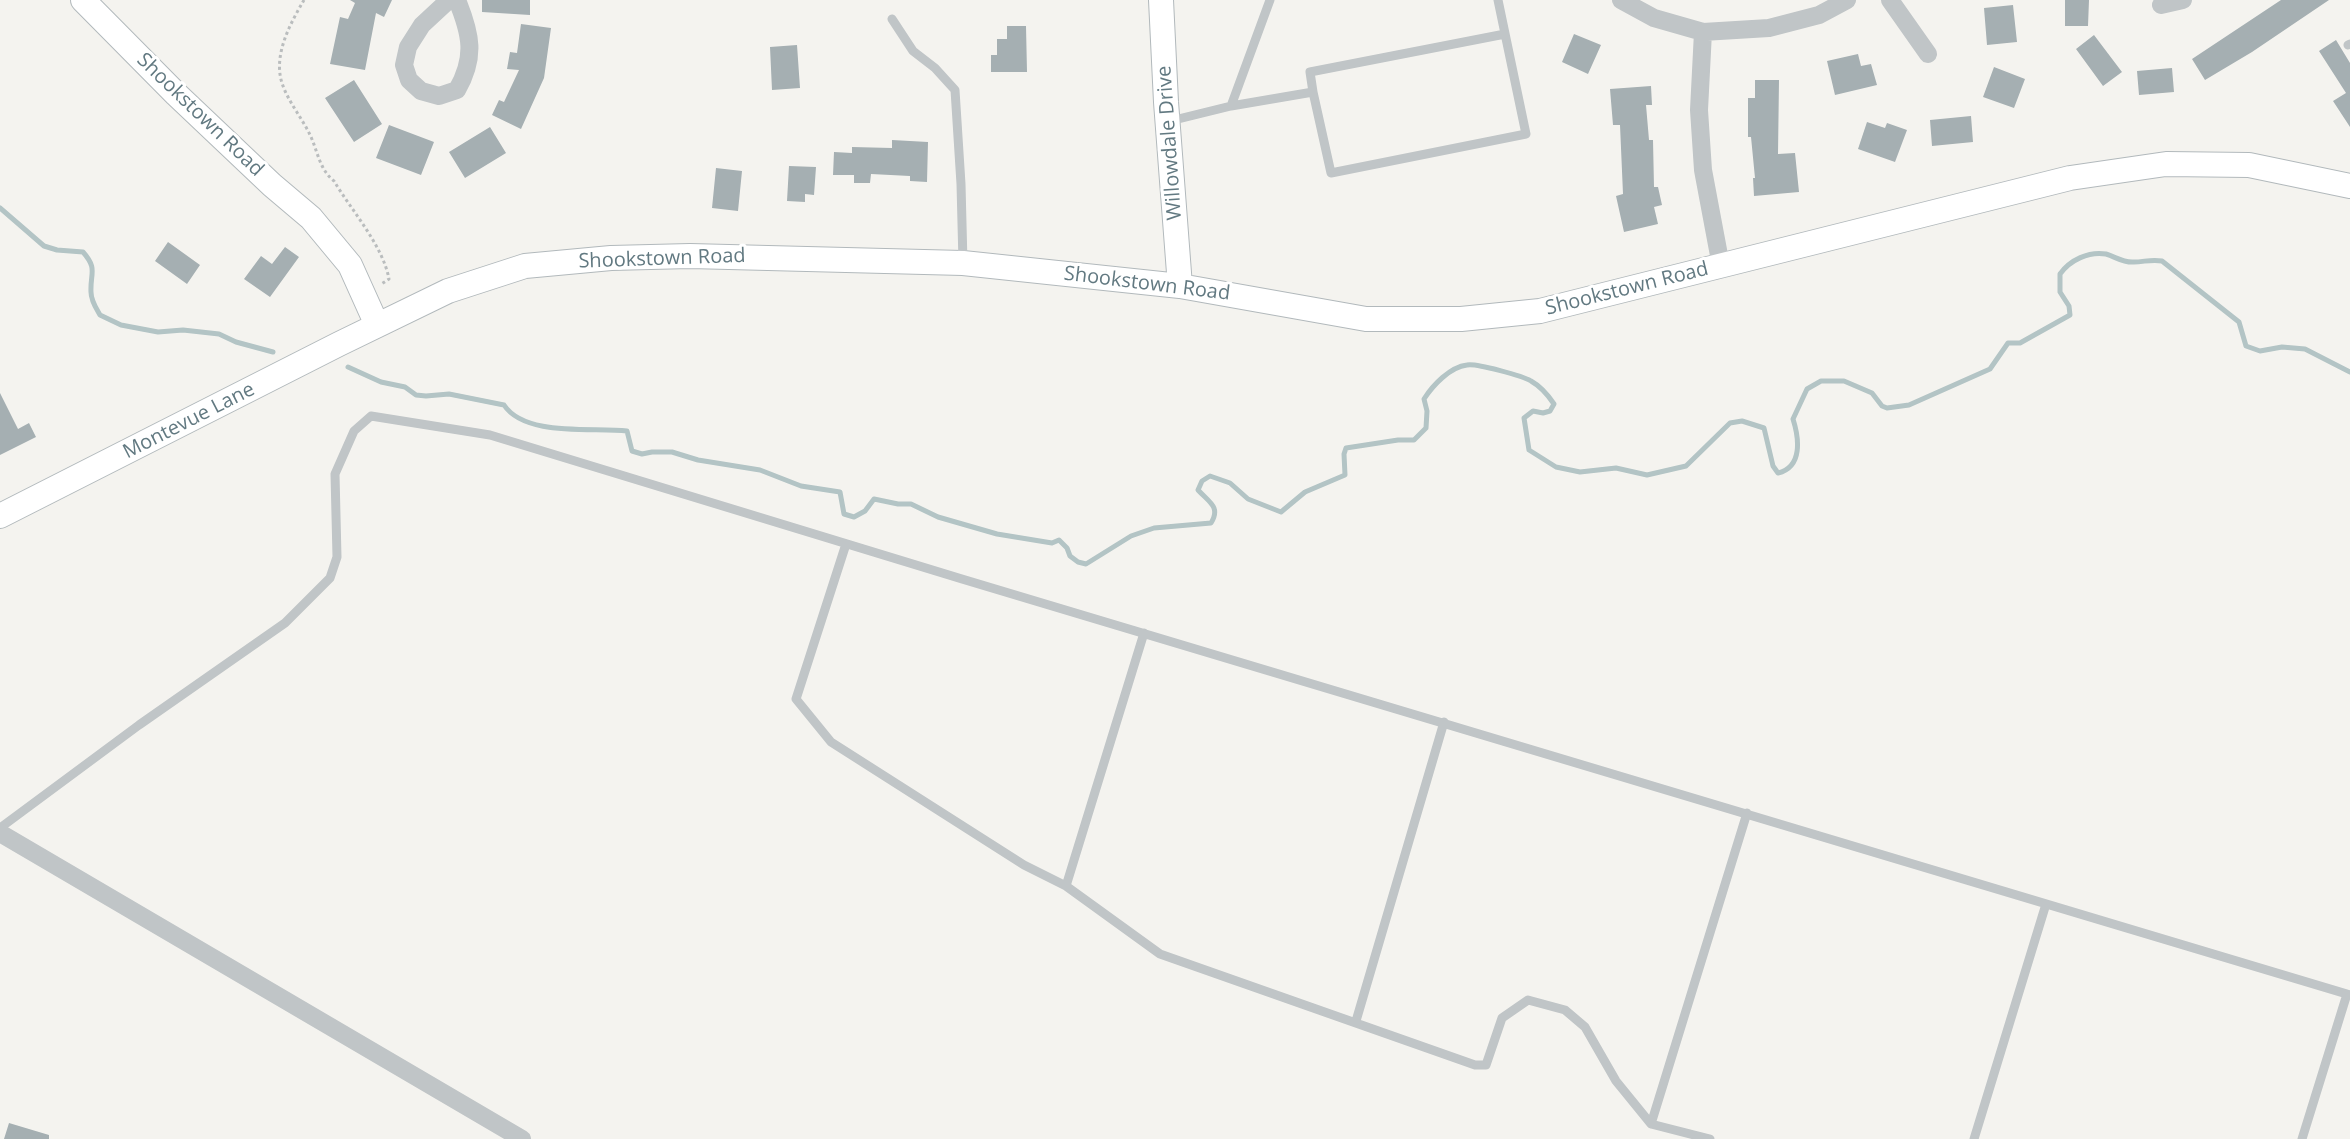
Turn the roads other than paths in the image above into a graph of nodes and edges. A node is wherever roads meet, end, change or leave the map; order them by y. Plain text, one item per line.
1 (83, 0) edge
2 (449, 0) edge
3 (457, 0) edge
4 (1161, 0) edge
5 (1270, 0) edge
6 (1498, 0) edge
7 (1621, 0) edge
8 (1847, 0) edge
9 (1890, 0) edge
10 (2183, 0) edge
11 (2161, 5) dead end
12 (892, 19) dead end
13 (1703, 32) junction
14 (1505, 34) junction
15 (1928, 54) dead end
16 (1313, 92) junction
17 (1231, 106) junction
18 (1167, 121) junction
19 (2350, 186) edge
20 (963, 262) junction
21 (1721, 266) junction
22 (1180, 286) junction
23 (377, 326) junction
24 (0, 516) edge
25 (846, 544) junction
26 (1144, 633) junction
27 (1444, 722) junction
28 (1747, 813) junction
29 (0, 828) edge
30 (0, 833) edge
31 (1066, 886) junction
32 (2046, 904) junction
33 (2348, 995) edge
34 (1356, 1021) junction
35 (1651, 1124) junction
36 (522, 1139) edge
37 (1710, 1139) edge
38 (1974, 1139) edge
39 (2302, 1139) edge

1 - 23 street, Shookstown Road
2 - 3 street
4 - 18 street, Willowdale Drive
5 - 17 lane
6 - 14 lane
7 - 13 street
8 - 13 street
9 - 15 street
10 - 11 street
12 - 20 lane
13 - 21 street
14 - 16 lane
14 - 16 lane
16 - 17 lane
17 - 18 lane
18 - 22 street, Willowdale Drive
19 - 21 street, Shookstown Road
20 - 22 street, Shookstown Road
20 - 23 street, Shookstown Road
21 - 22 street, Shookstown Road
23 - 24 street, Montevue Lane
25 - 26 lane
25 - 29 lane
25 - 31 lane
26 - 27 lane
26 - 31 lane
27 - 28 lane
27 - 34 lane
28 - 32 lane
28 - 35 lane
30 - 36 street
31 - 34 lane
32 - 33 lane
32 - 38 lane
33 - 39 lane
34 - 35 lane
35 - 37 lane

